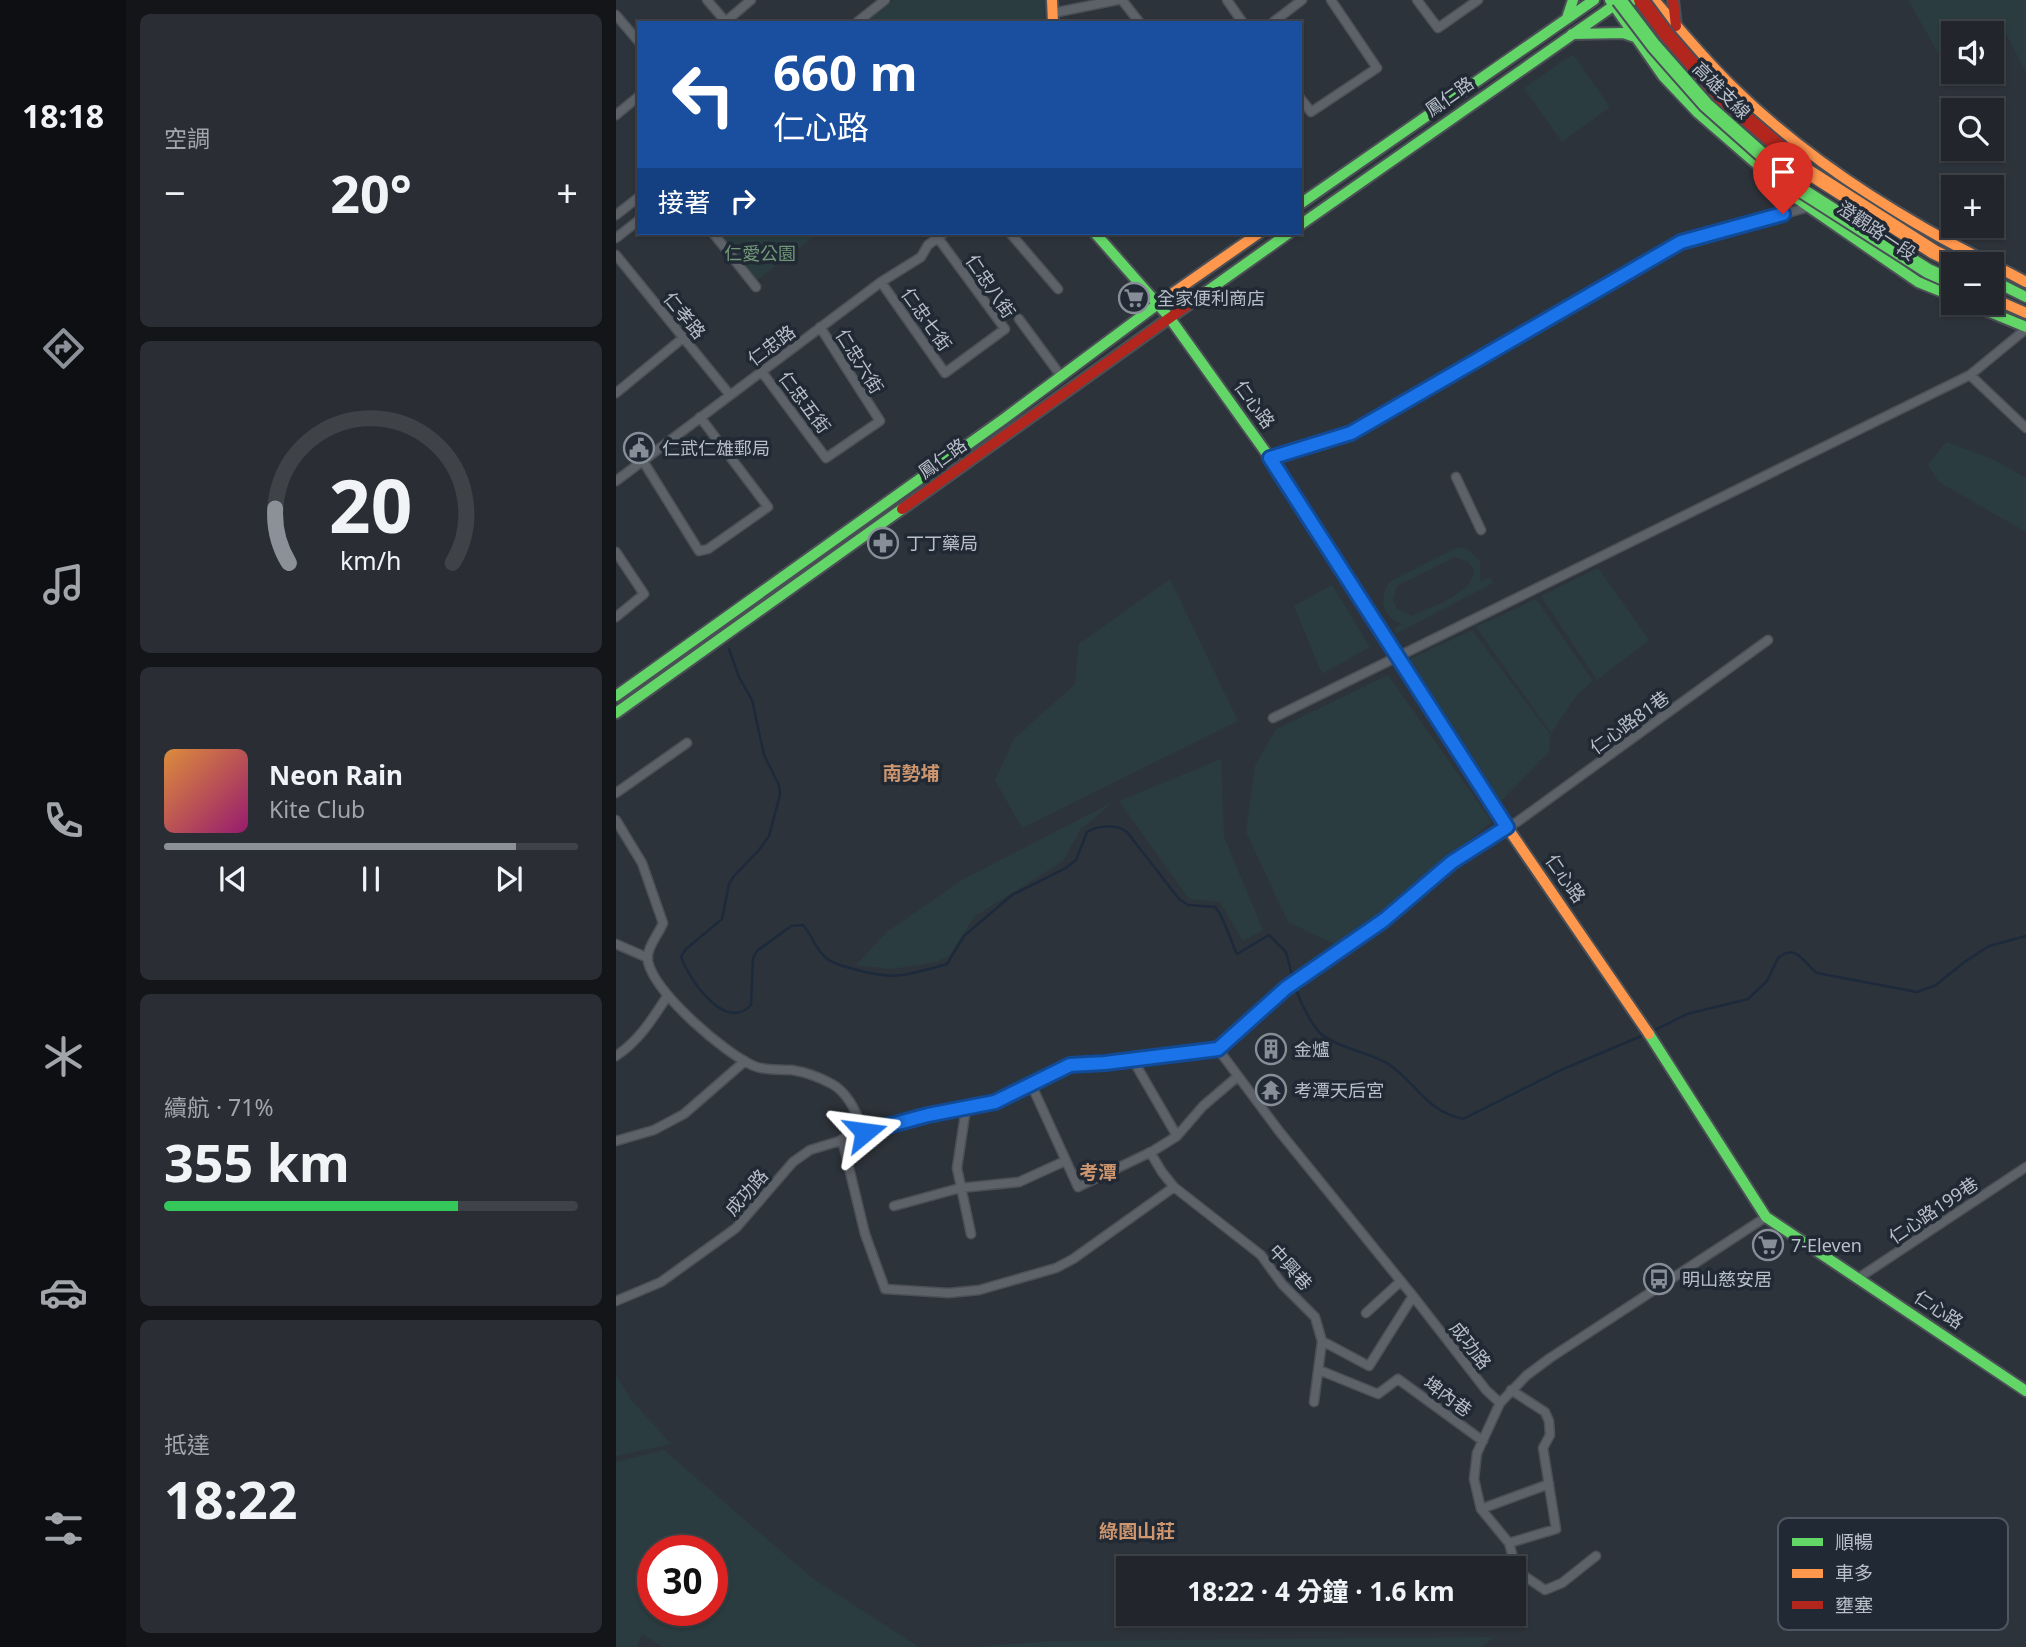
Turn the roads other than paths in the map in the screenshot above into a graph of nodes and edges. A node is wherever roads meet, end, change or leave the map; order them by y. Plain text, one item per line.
1 (707, 0) edge
2 (751, 0) edge
3 (885, 0) edge
4 (1120, 0) edge
5 (1227, 0) edge
6 (1302, 0) edge
7 (1331, 0) edge
8 (1417, 0) edge
9 (1478, 0) edge
10 (1573, 0) edge
11 (1594, 0) edge
12 (1630, 0) edge
13 (1641, 0) edge
14 (1654, 0) edge
15 (1672, 0) edge
16 (1616, 1) edge
17 (1053, 12) edge
18 (616, 15) edge
19 (1567, 18) junction
20 (724, 21) edge
21 (726, 21) edge
22 (859, 21) edge
23 (1138, 21) edge
24 (1242, 21) edge
25 (1275, 21) edge
26 (1676, 26) junction
27 (1572, 34) junction
28 (1639, 38) junction
29 (637, 40) edge
30 (637, 98) edge
31 (1302, 101) edge
32 (1760, 110) junction
33 (616, 115) edge
34 (637, 199) edge
35 (1302, 203) edge
36 (1809, 207) junction
37 (616, 215) edge
38 (637, 222) edge
39 (1302, 224) edge
40 (715, 235) edge
41 (941, 235) edge
42 (1012, 235) edge
43 (1097, 235) edge
44 (1256, 235) edge
45 (1286, 235) edge
46 (616, 238) edge
47 (1967, 252) edge
48 (616, 255) edge
49 (1941, 255) edge
50 (2004, 271) edge
51 (1941, 277) edge
52 (881, 282) junction
53 (2026, 282) edge
54 (756, 286) dead end
55 (2004, 286) edge
56 (1058, 289) dead end
57 (1941, 291) edge
58 (2026, 297) edge
59 (1158, 303) junction
60 (2004, 303) edge
61 (2026, 313) edge
62 (1996, 315) edge
63 (1169, 317) junction
64 (1019, 318) dead end
65 (820, 327) junction
66 (2026, 328) edge
67 (683, 338) junction
68 (981, 347) joint
69 (762, 372) junction
70 (1970, 374) junction
71 (1061, 376) junction
72 (616, 393) edge
73 (730, 395) junction
74 (701, 417) junction
75 (2026, 428) edge
76 (855, 438) joint
77 (1270, 458) junction
78 (643, 461) junction
79 (1456, 477) dead end
80 (616, 481) edge
81 (1481, 530) dead end
82 (616, 552) edge
83 (616, 617) edge
84 (1768, 640) dead end
85 (1398, 657) junction
86 (616, 696) edge
87 (616, 713) edge
88 (1273, 718) dead end
89 (687, 743) dead end
90 (616, 793) edge
91 (616, 820) edge
92 (1507, 827) junction
93 (616, 944) edge
94 (648, 958) junction
95 (668, 995) junction
96 (1218, 1049) junction
97 (616, 1056) edge
98 (1133, 1060) junction
99 (746, 1061) junction
100 (1237, 1077) junction
101 (1031, 1084) junction
102 (966, 1108) junction
103 (865, 1132) junction
104 (1177, 1136) junction
105 (842, 1139) junction
106 (616, 1141) edge
107 (1150, 1152) junction
108 (1065, 1161) junction
109 (2026, 1167) edge
110 (1174, 1186) junction
111 (960, 1188) junction
112 (894, 1206) dead end
113 (1766, 1217) junction
114 (971, 1234) dead end
115 (1857, 1279) junction
116 (1401, 1282) junction
117 (1413, 1296) junction
118 (616, 1300) edge
119 (1366, 1314) dead end
120 (1322, 1341) junction
121 (1319, 1370) junction
122 (1511, 1390) junction
123 (2026, 1391) edge
124 (1314, 1402) dead end
125 (1500, 1403) junction
126 (1483, 1441) junction
127 (1549, 1484) junction
128 (1481, 1509) junction
129 (1509, 1543) junction
130 (1596, 1556) dead end

1 - 20 street
2 - 21 street
3 - 22 street
4 - 17 street
4 - 23 street
5 - 24 street
6 - 25 street
7 - 31 street
8 - 9 street
10 - 19 main road
11 - 19 main road, 鳳仁路
12 - 32 main road
13 - 49 main road, 高雄支線, bridge
14 - 26 main road, 澄觀路一段
15 - 26 main road
16 - 27 main road, 鳳仁路
16 - 28 main road, 澄觀路一段
16 - 51 main road, 高雄支線, bridge
18 - 29 street
19 - 35 main road, 鳳仁路
26 - 32 main road, 澄觀路一段
27 - 28 main road
27 - 39 main road, 鳳仁路
28 - 36 main road, 澄觀路一段
30 - 33 street
32 - 47 main road, 澄觀路一段
34 - 37 street
36 - 57 main road, 澄觀路一段
36 - 77 street
38 - 46 street
40 - 54 street
41 - 52 street, 仁忠路
41 - 68 street, 仁忠八街
42 - 56 street
43 - 59 main road, 仁心路
44 - 59 main road, 鳳仁路
45 - 63 main road, 鳳仁路
48 - 67 street, 仁孝路
50 - 53 main road, 澄觀路一段
52 - 65 street, 仁忠路
52 - 68 street, 仁忠七街
55 - 58 main road
59 - 63 main road, 仁心路
59 - 71 main road, 鳳仁路
60 - 61 main road
62 - 66 main road
63 - 77 main road, 仁心路
63 - 87 main road, 鳳仁路
64 - 71 street
65 - 69 street, 仁忠路
65 - 76 street, 仁忠六街
66 - 70 street
67 - 72 street
67 - 73 street, 仁孝路
69 - 73 street, 仁忠路
69 - 76 street, 仁忠五街
70 - 75 street
70 - 85 street
71 - 86 main road, 鳳仁路
73 - 74 street, 仁忠路
74 - 78 street, 仁忠路
74 - 78 street
77 - 85 main road, 仁心路
78 - 80 street, 仁忠路
79 - 81 street
82 - 83 street
84 - 92 street, 仁心路81巷
85 - 88 street
85 - 92 main road, 仁心路
89 - 90 street
91 - 94 street
92 - 96 street
92 - 113 main road, 仁心路
93 - 94 street
94 - 95 street
95 - 97 street
95 - 99 street
96 - 98 street, 成功路
96 - 100 street, 成功路
98 - 101 street, 成功路
98 - 104 street
99 - 103 street
99 - 106 street
100 - 104 street
100 - 116 street, 成功路
101 - 102 street, 成功路
101 - 108 street
102 - 103 street, 成功路
102 - 111 street
103 - 105 street, 成功路
104 - 107 street
105 - 110 street
105 - 118 street, 成功路
107 - 108 street
107 - 110 street, 中興巷
108 - 111 street
109 - 115 street, 仁心路199巷
110 - 120 street, 中興巷
111 - 112 street
111 - 114 street
113 - 115 main road, 仁心路
113 - 122 street
115 - 123 main road, 仁心路
116 - 117 street, 成功路
116 - 119 street
117 - 120 street
117 - 125 street, 成功路
120 - 121 street
121 - 124 street
121 - 126 street, 埤內巷
122 - 125 street
122 - 127 street
125 - 126 street, 埤內巷
126 - 128 street, 埤內巷
127 - 128 street
127 - 129 street
128 - 129 street, 埤內巷
129 - 130 street, 埤內巷

